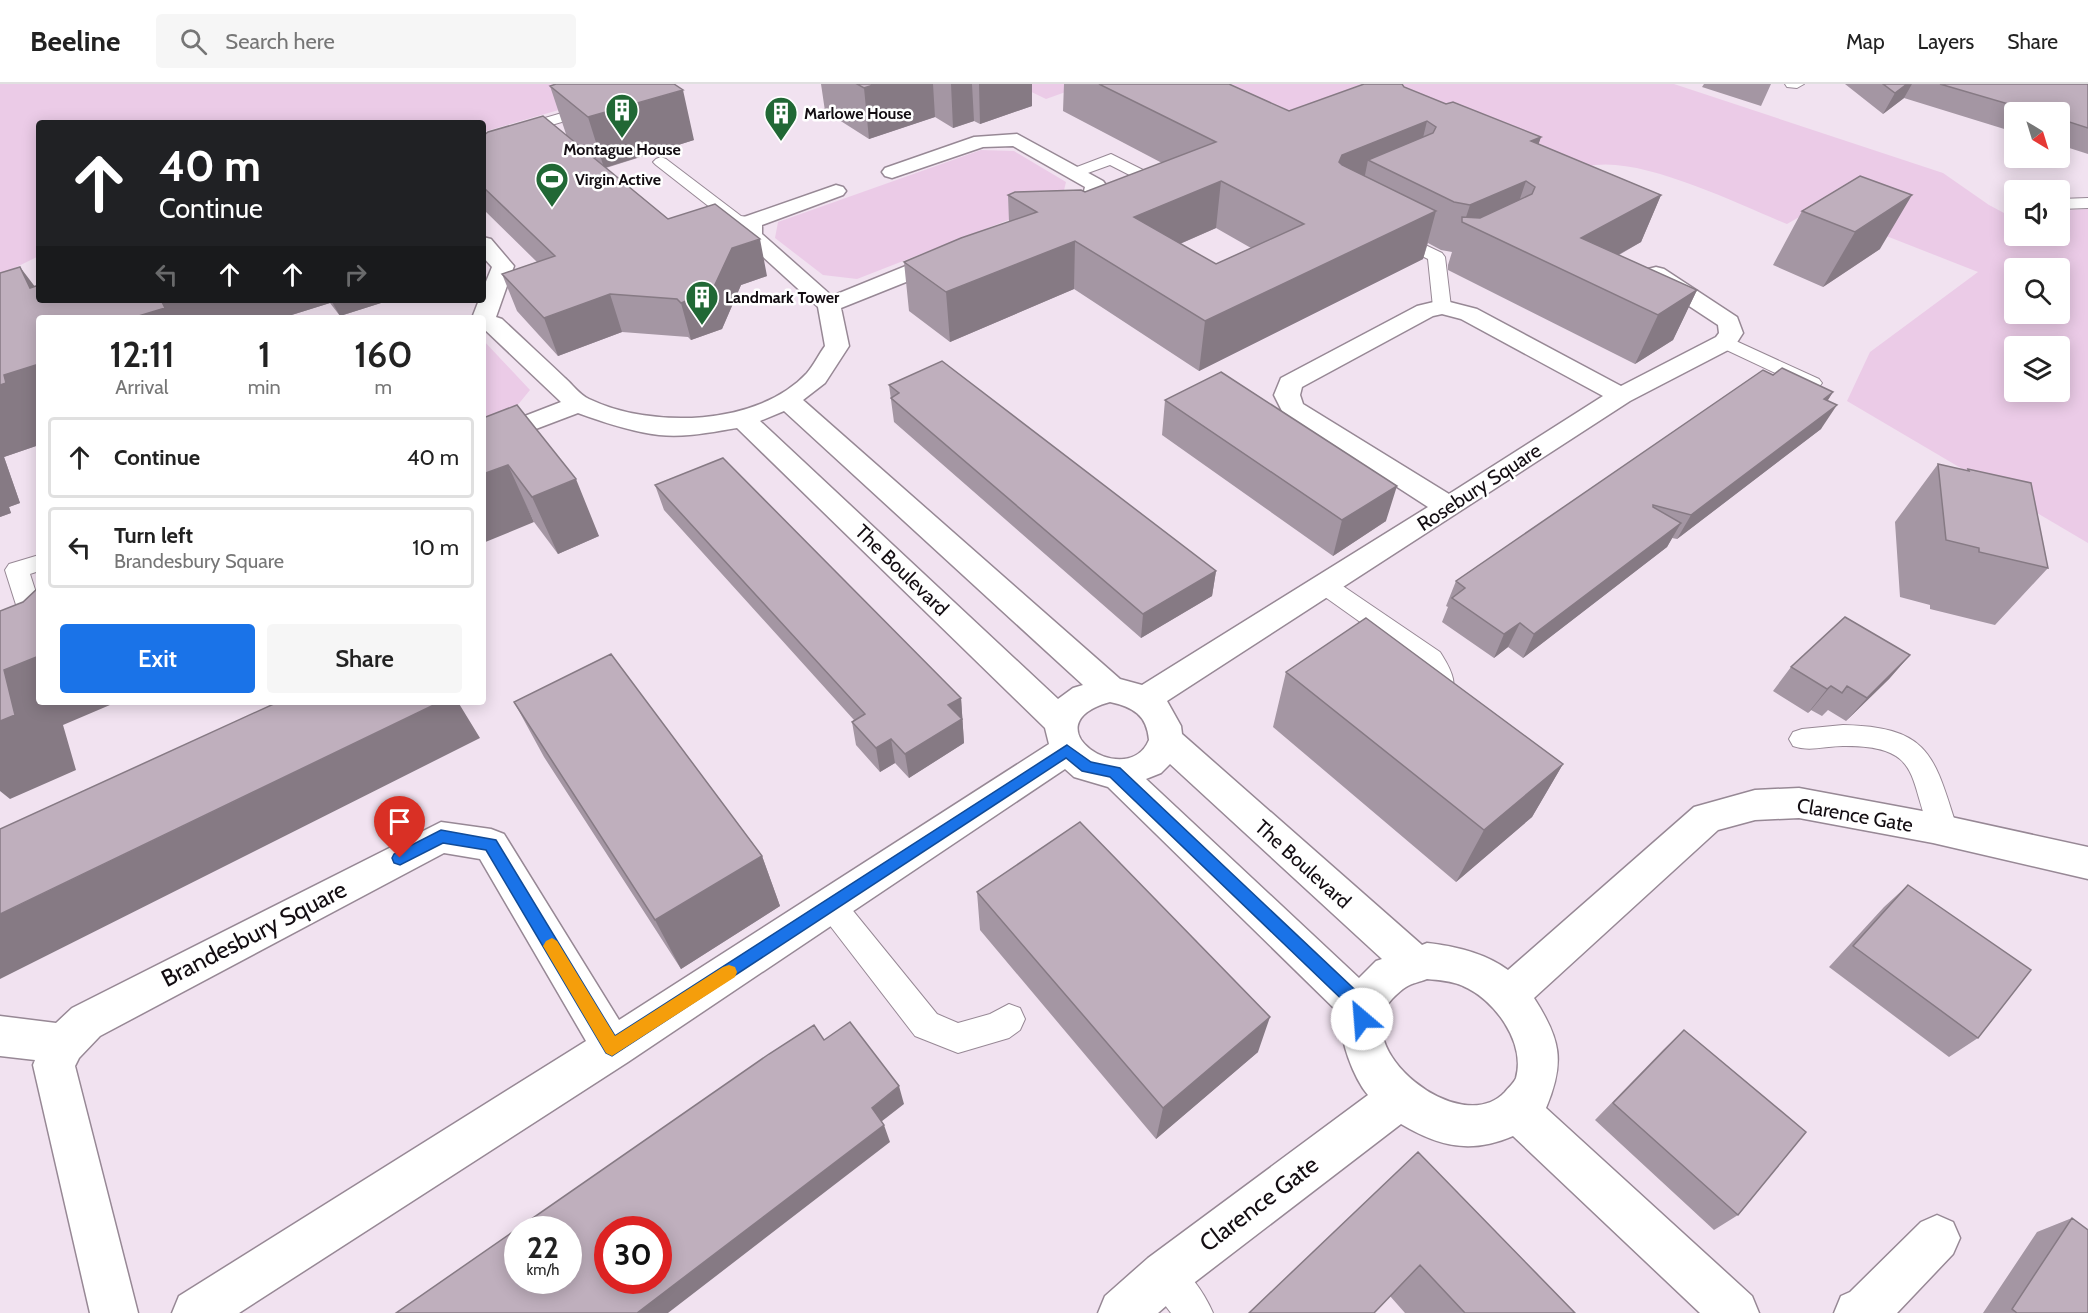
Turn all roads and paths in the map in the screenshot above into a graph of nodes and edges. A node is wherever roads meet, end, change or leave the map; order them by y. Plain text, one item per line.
1 (653, 84) edge
2 (1792, 84) edge
3 (1797, 84) edge
4 (486, 140) edge
5 (661, 162) dead end
6 (892, 171) dead end
7 (1074, 173) junction
8 (1163, 186) edge
9 (836, 191) dead end
10 (2088, 203) edge
11 (2070, 204) edge
12 (1038, 221) edge
13 (752, 222) junction
14 (1378, 227) edge
15 (486, 247) edge
16 (961, 252) edge
17 (1436, 257) junction
18 (1458, 260) dead end
19 (1656, 274) edge
20 (830, 305) junction
21 (1442, 307) junction
22 (485, 315) edge
23 (486, 321) edge
24 (1725, 342) junction
25 (1826, 389) edge
26 (1621, 396) junction
27 (787, 400) junction
28 (578, 404) junction
29 (743, 419) junction
30 (486, 440) edge
31 (1449, 507) junction
32 (22, 562) edge
33 (1326, 586) junction
34 (36, 630) edge
35 (1110, 690) junction
36 (1144, 699) junction
37 (1426, 707) edge
38 (1064, 736) junction
39 (1802, 739) dead end
40 (1165, 740) junction
41 (1115, 772) junction
42 (1944, 831) junction
43 (2088, 863) edge
44 (831, 905) junction
45 (1414, 963) junction
46 (1508, 996) junction
47 (1364, 1010) junction
48 (1009, 1019) dead end
49 (0, 1036) edge
50 (64, 1044) junction
51 (612, 1048) junction
52 (1399, 1099) junction
53 (1517, 1110) junction
54 (1937, 1238) dead end
55 (1165, 1275) junction
56 (114, 1313) edge
57 (196, 1313) edge
58 (1122, 1313) edge
59 (1194, 1313) edge
60 (1736, 1313) edge
61 (1858, 1313) edge

1 - 4 lane
2 - 3 lane
5 - 13 lane
6 - 7 street
7 - 8 lane
7 - 12 street
9 - 13 street
10 - 11 lane
13 - 20 street
14 - 17 lane
15 - 22 street
16 - 20 street
17 - 18 lane
17 - 21 lane
19 - 24 street
20 - 27 street
21 - 26 street
21 - 31 street
23 - 28 street
24 - 25 lane
24 - 26 street, Rosebury Square
26 - 31 street, Rosebury Square
27 - 29 street
27 - 35 street
28 - 29 street
28 - 30 street
29 - 38 street, The Boulevard
31 - 33 street, Rosebury Square
32 - 34 lane
33 - 36 street, Rosebury Square
33 - 37 lane
35 - 36 street
35 - 38 street
36 - 40 street
38 - 41 street
38 - 44 street
39 - 42 lane
40 - 41 street
40 - 45 street, The Boulevard
41 - 47 street
42 - 43 street, Clarence Gate
42 - 46 street, Clarence Gate
44 - 48 lane
44 - 51 street
45 - 46 street
45 - 47 street
46 - 53 street
47 - 52 street
49 - 50 street
50 - 51 street, Brandesbury Square
50 - 56 street, Brandesbury Square
51 - 57 street
52 - 53 street
52 - 55 street, Clarence Gate
53 - 60 street
54 - 61 street
55 - 58 street, Clarence Gate
55 - 59 lane

